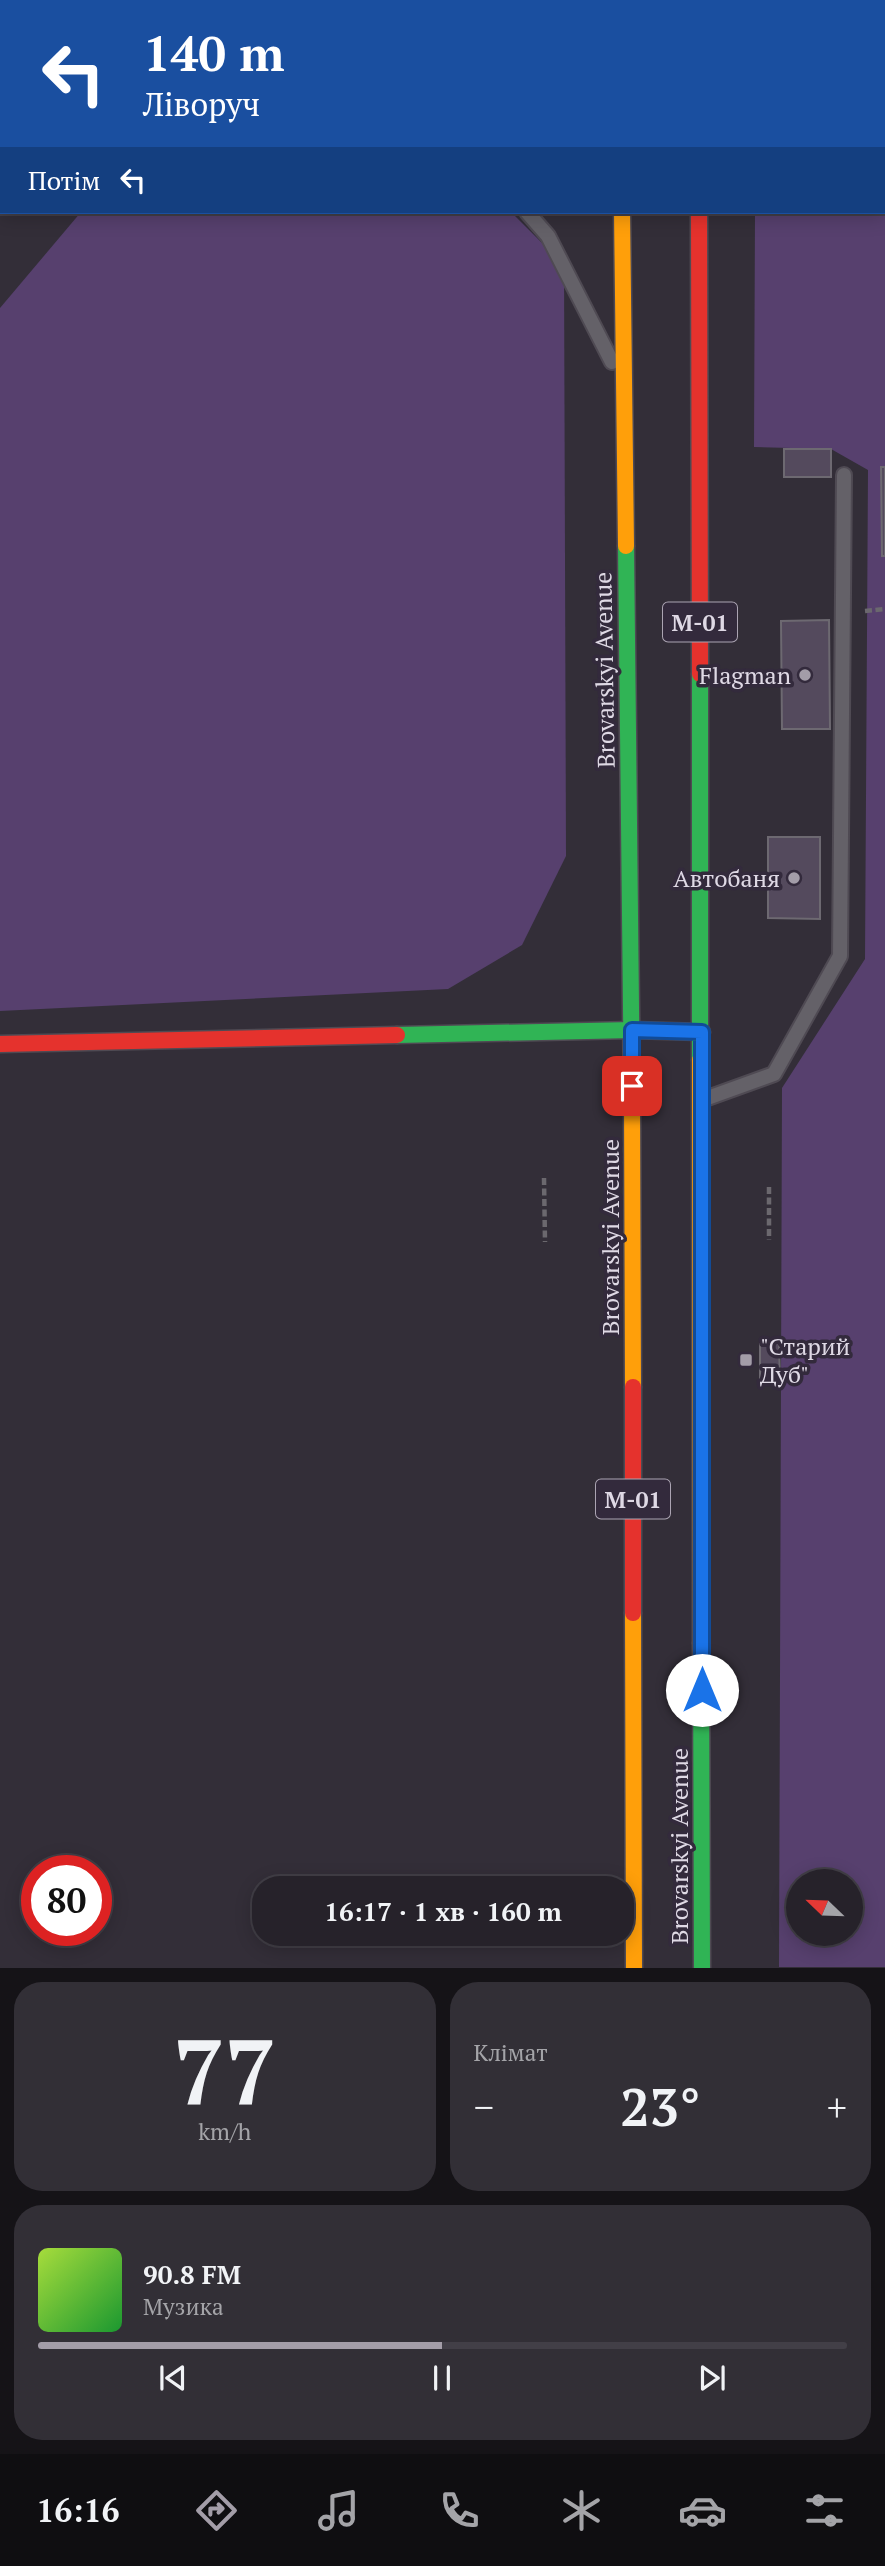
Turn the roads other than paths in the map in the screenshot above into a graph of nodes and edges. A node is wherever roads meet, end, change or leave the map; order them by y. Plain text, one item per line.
1 (529, 214) edge
2 (622, 214) edge
3 (699, 214) edge
4 (623, 382) junction
5 (844, 475) dead end
6 (632, 1030) junction
7 (702, 1032) junction
8 (0, 1044) edge
9 (701, 1100) junction
10 (634, 1968) edge
11 (702, 1968) edge

1 - 4 lane
2 - 4 main road, Brovarskyi Avenue / М-01
3 - 7 main road, Brovarskyi Avenue / М-01
4 - 6 main road, Brovarskyi Avenue / М-01
5 - 9 lane
6 - 7 main road
6 - 8 main road
6 - 10 main road, Brovarskyi Avenue / М-01
7 - 9 main road, Brovarskyi Avenue / М-01
9 - 11 main road, Brovarskyi Avenue / М-01

